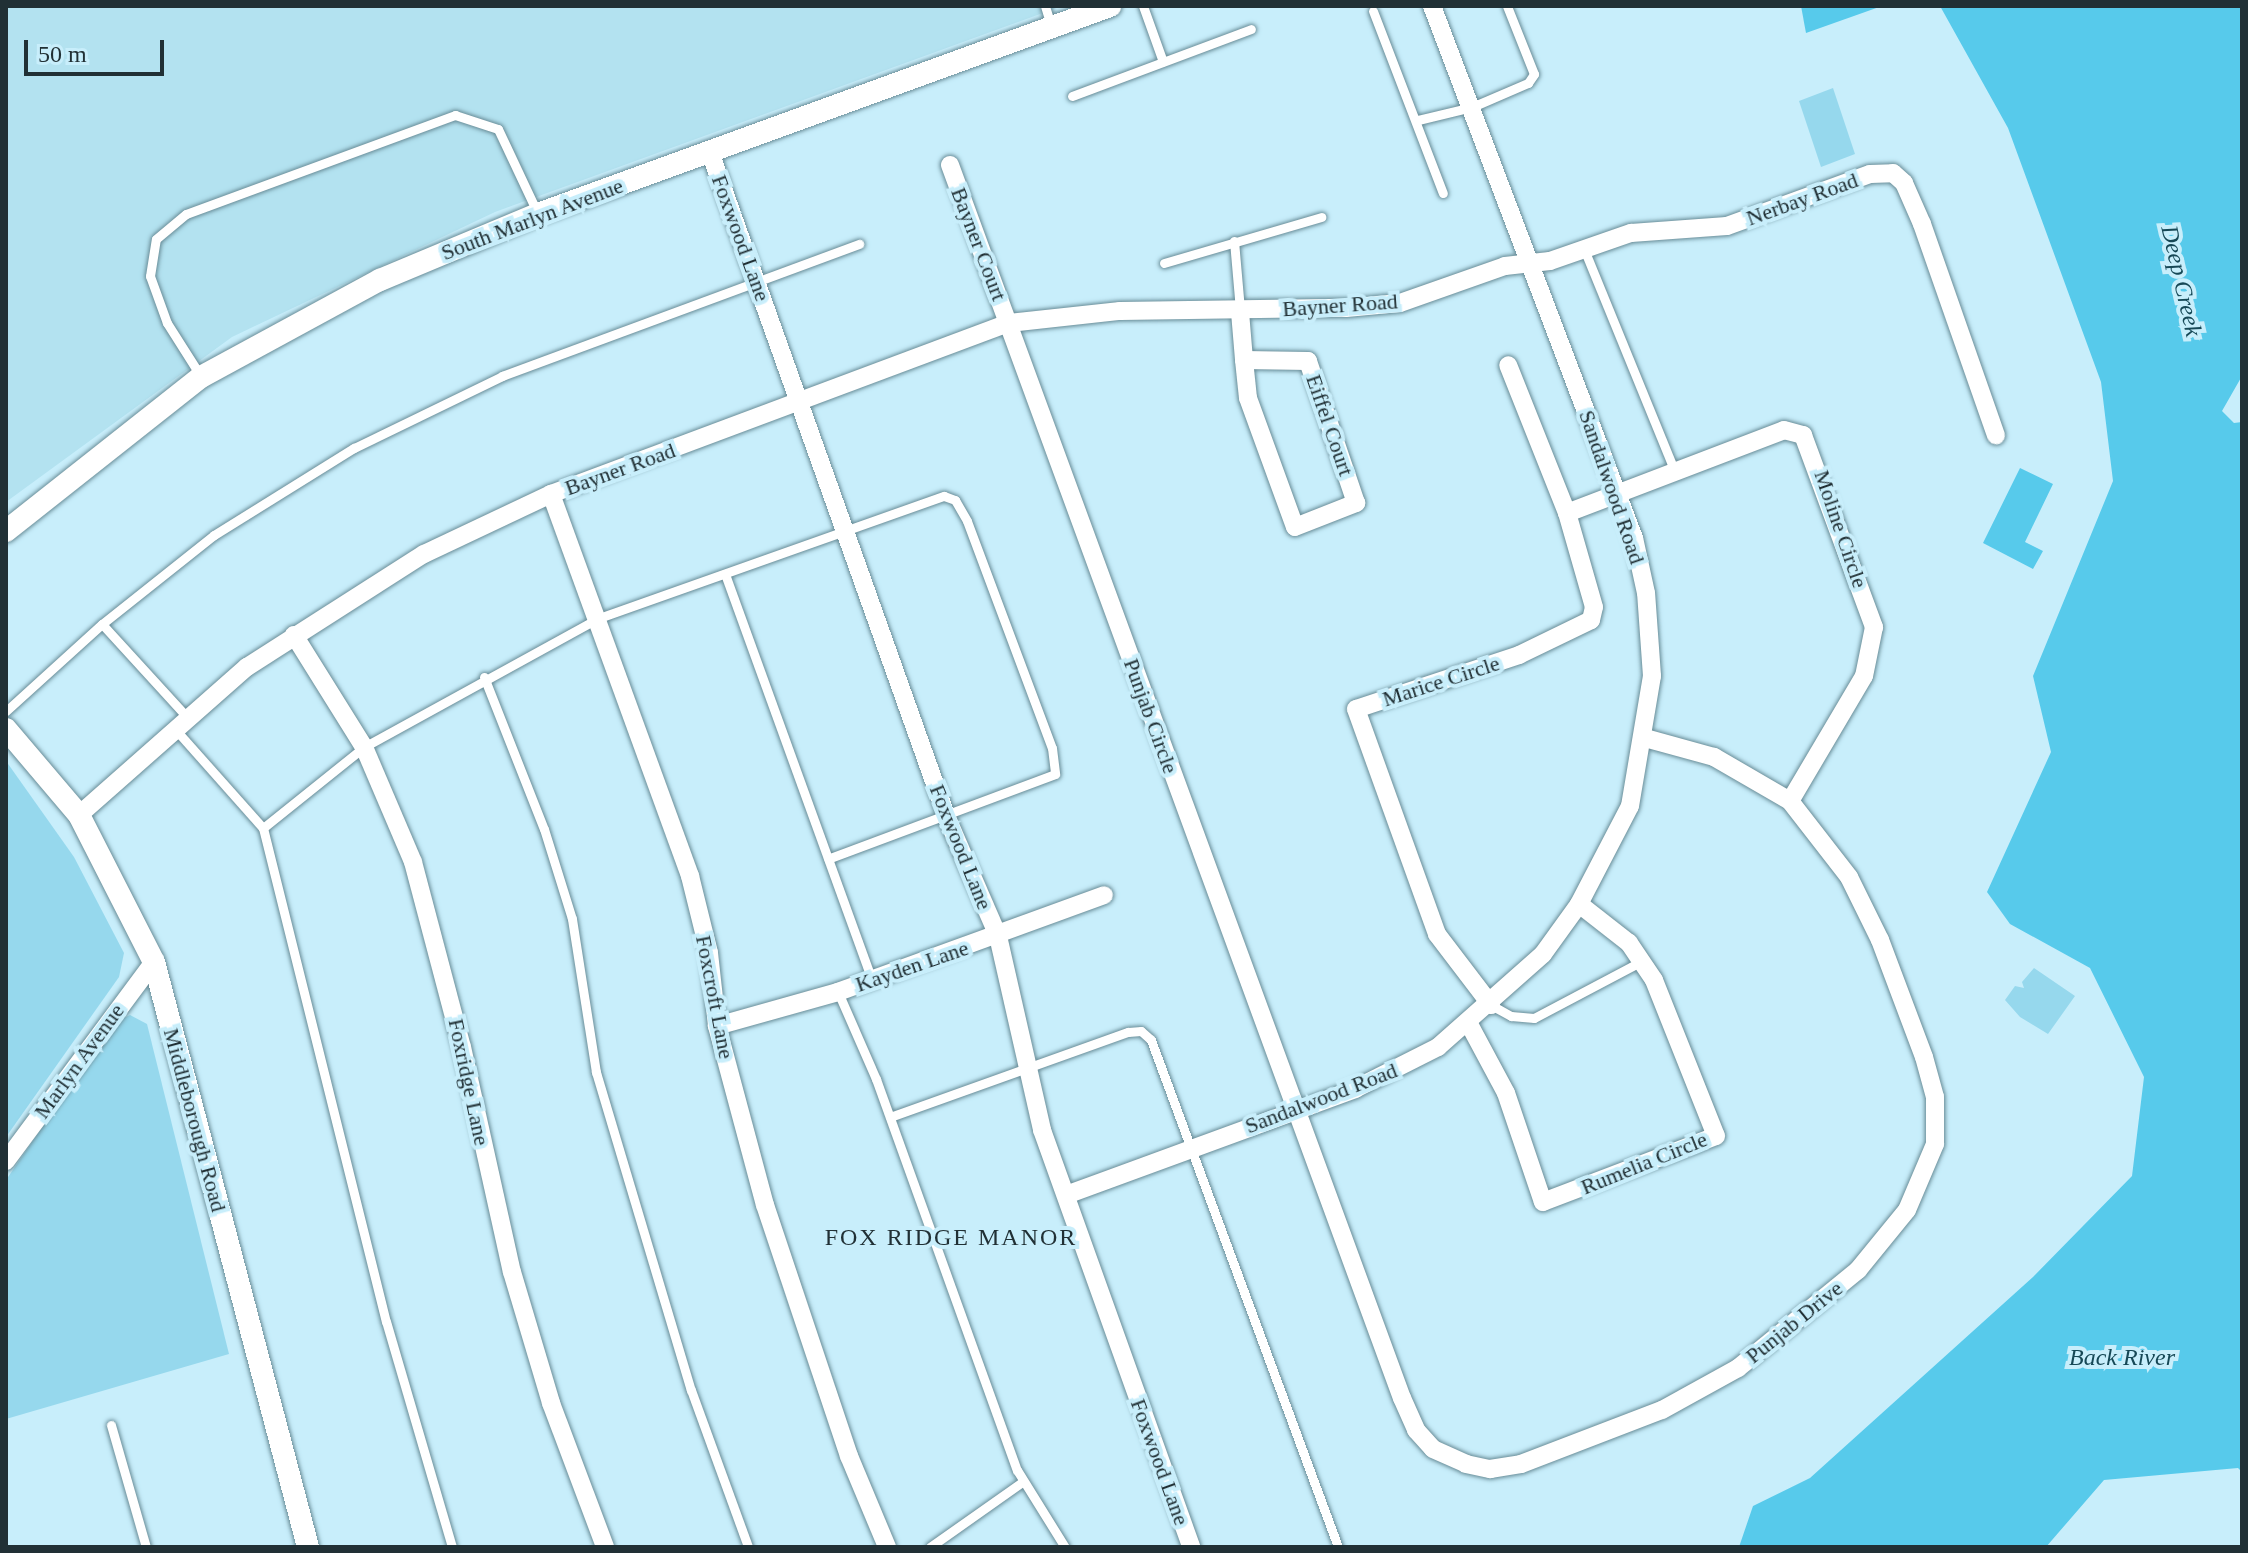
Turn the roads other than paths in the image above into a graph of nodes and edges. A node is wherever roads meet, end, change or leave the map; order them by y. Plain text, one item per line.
1 (1045, 6) edge
2 (1110, 6) edge
3 (1143, 6) edge
4 (1432, 6) edge
5 (1507, 6) edge
6 (1373, 11) dead end
7 (1052, 29) junction
8 (1251, 29) dead end
9 (1163, 62) junction
10 (1072, 96) dead end
11 (1472, 107) junction
12 (1418, 120) junction
13 (710, 152) junction
14 (950, 165) dead end
15 (1443, 193) dead end
16 (538, 214) junction
17 (1321, 217) dead end
18 (1234, 241) junction
19 (859, 244) dead end
20 (1584, 249) junction
21 (1530, 261) junction
22 (1164, 263) dead end
23 (756, 281) junction
24 (1240, 312) junction
25 (1009, 323) junction
26 (1244, 360) junction
27 (1508, 365) dead end
28 (201, 377) junction
29 (800, 403) junction
30 (1996, 435) dead end
31 (1676, 474) junction
32 (1618, 492) junction
33 (551, 494) junction
34 (1567, 513) junction
35 (845, 530) junction
36 (6, 531) edge
37 (725, 574) junction
38 (599, 618) junction
39 (102, 624) junction
40 (294, 635) junction
41 (484, 677) junction
42 (6, 711) edge
43 (181, 723) junction
44 (6, 729) edge
45 (1645, 738) junction
46 (364, 747) junction
47 (1790, 801) junction
48 (79, 815) junction
49 (947, 818) junction
50 (263, 828) junction
51 (828, 859) junction
52 (1104, 895) dead end
53 (1579, 904) junction
54 (998, 936) junction
55 (1642, 961) junction
56 (154, 962) junction
57 (872, 980) junction
58 (838, 992) junction
59 (1491, 1005) junction
60 (1469, 1024) junction
61 (717, 1026) junction
62 (1026, 1070) junction
63 (1296, 1107) junction
64 (890, 1117) junction
65 (1192, 1149) junction
66 (6, 1161) edge
67 (1066, 1195) junction
68 (111, 1425) dead end
69 (1022, 1482) junction
70 (146, 1547) edge
71 (308, 1547) edge
72 (452, 1547) edge
73 (605, 1547) edge
74 (748, 1547) edge
75 (887, 1547) edge
76 (930, 1547) edge
77 (1065, 1547) edge
78 (1189, 1547) edge
79 (1338, 1547) edge

1 - 7 lane
2 - 7 street, South Marlyn Avenue
3 - 9 lane
4 - 11 street, Sandalwood Road
5 - 11 lane
6 - 12 lane
7 - 13 street, South Marlyn Avenue
8 - 9 lane
9 - 10 lane
11 - 12 lane
11 - 21 street, Sandalwood Road
12 - 15 lane
13 - 16 street, South Marlyn Avenue
13 - 23 street, Foxwood Lane
14 - 25 street, Bayner Court
16 - 28 street, South Marlyn Avenue
16 - 28 lane
17 - 18 lane
18 - 22 lane
18 - 24 lane
19 - 23 lane
20 - 21 street, Nerbay Road
20 - 30 street, Nerbay Road
20 - 31 lane
21 - 24 street, Bayner Road
21 - 32 street, Sandalwood Road
23 - 29 street, Foxwood Lane
23 - 39 lane
24 - 25 street, Bayner Road
24 - 26 street, Eiffel Court
25 - 29 street, Bayner Road
25 - 63 street, Punjab Circle
26 - 26 street, Eiffel Court
27 - 34 street, Marice Circle
28 - 36 street, South Marlyn Avenue
29 - 33 street, Bayner Road
29 - 35 street, Foxwood Lane
31 - 32 street, Moline Circle
31 - 47 street, Moline Circle
32 - 34 street
32 - 45 street, Sandalwood Road
33 - 38 street, Foxcroft Lane
33 - 40 street, Bayner Road
34 - 59 street, Marice Circle
35 - 37 lane
35 - 49 street, Foxwood Lane
35 - 49 lane
37 - 38 lane
37 - 51 lane
38 - 41 lane
38 - 61 street, Foxcroft Lane
39 - 42 lane
39 - 43 lane
40 - 43 street, Bayner Road
40 - 46 street, Foxridge Lane
41 - 46 lane
41 - 74 lane
43 - 48 street, Bayner Road
43 - 50 lane
44 - 48 street, Middleborough Road
45 - 47 street, Punjab Drive
45 - 53 street, Sandalwood Road
46 - 50 lane
46 - 73 street, Foxridge Lane
47 - 63 street, Punjab Drive
48 - 56 street, Middleborough Road
49 - 51 lane
49 - 54 street, Foxwood Lane
50 - 72 lane
51 - 57 lane
52 - 54 street, Kayden Lane
53 - 55 street, Rumelia Circle
53 - 59 street, Sandalwood Road
54 - 57 street, Kayden Lane
54 - 62 street, Foxwood Lane
55 - 59 lane
55 - 60 street, Rumelia Circle
56 - 66 street, Marlyn Avenue
56 - 71 street, Middleborough Road
57 - 58 street, Kayden Lane
58 - 61 street, Kayden Lane
58 - 64 lane
59 - 60 street, Sandalwood Road
60 - 63 street, Sandalwood Road
61 - 75 street, Foxcroft Lane
62 - 64 lane
62 - 65 lane
62 - 67 street, Foxwood Lane
63 - 65 street, Sandalwood Road
64 - 69 lane
65 - 67 street, Sandalwood Road
65 - 79 lane
67 - 78 street, Foxwood Lane
68 - 70 lane
69 - 76 lane
69 - 77 lane

